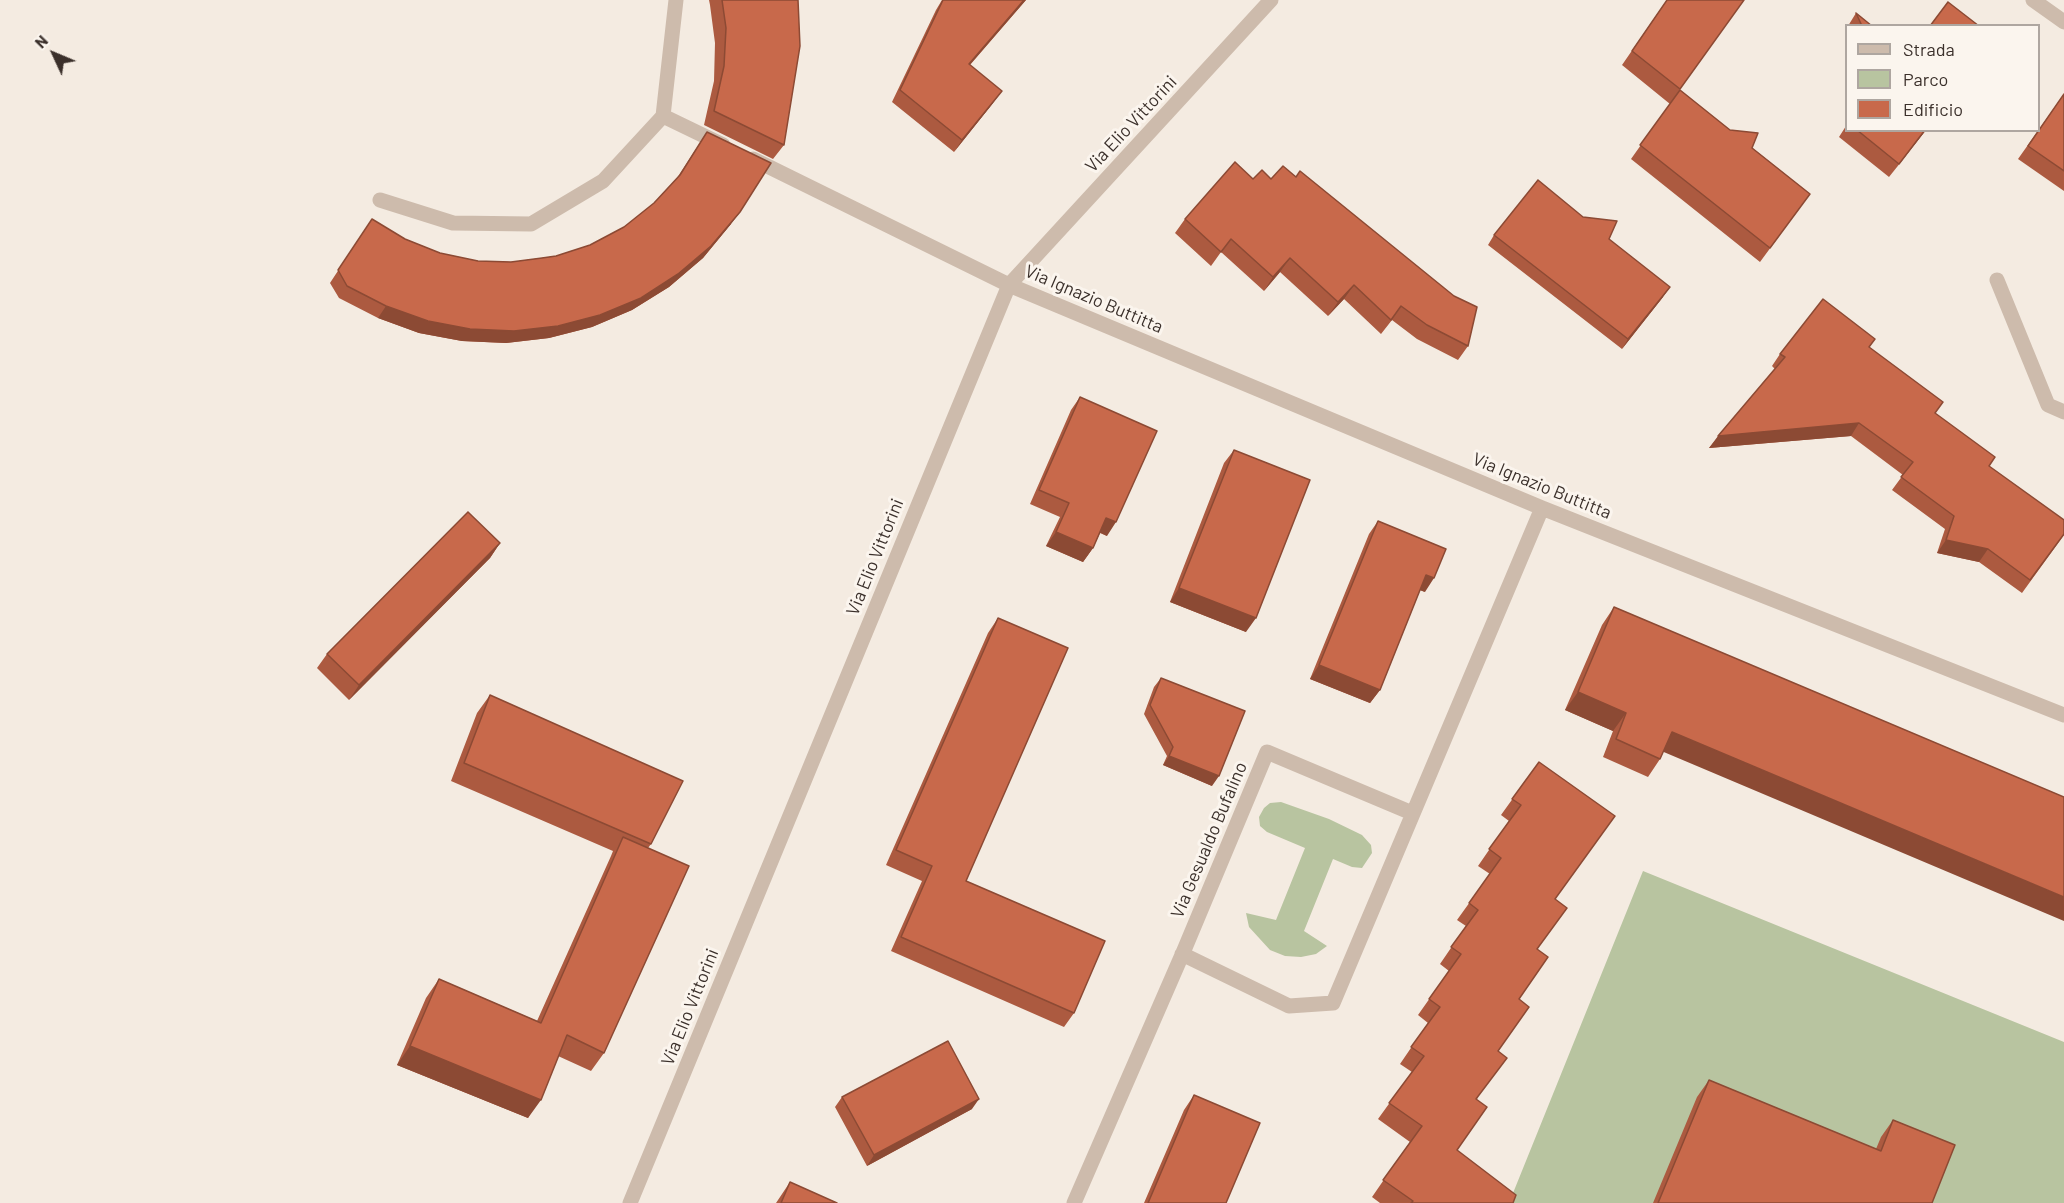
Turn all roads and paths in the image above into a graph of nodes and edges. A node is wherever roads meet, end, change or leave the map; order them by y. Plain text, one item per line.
1 (676, 0) edge
2 (1271, 0) edge
3 (2033, 0) edge
4 (2064, 22) edge
5 (663, 116) junction
6 (380, 200) dead end
7 (1997, 280) dead end
8 (1009, 285) junction
9 (2064, 412) edge
10 (1542, 508) junction
11 (2064, 716) edge
12 (1412, 813) junction
13 (1182, 954) junction
14 (630, 1203) edge
15 (1074, 1203) edge

1 - 5 street
2 - 8 street, Via Elio Vittorini
3 - 4 street
5 - 6 street
5 - 8 street, Via Ignazio Buttitta
7 - 9 street
8 - 10 street, Via Ignazio Buttitta
8 - 14 street, Via Elio Vittorini
10 - 11 street, Via Ignazio Buttitta
10 - 12 street
12 - 13 street
12 - 13 street, Via Gesualdo Bufalino
13 - 15 street, Via Gesualdo Bufalino

